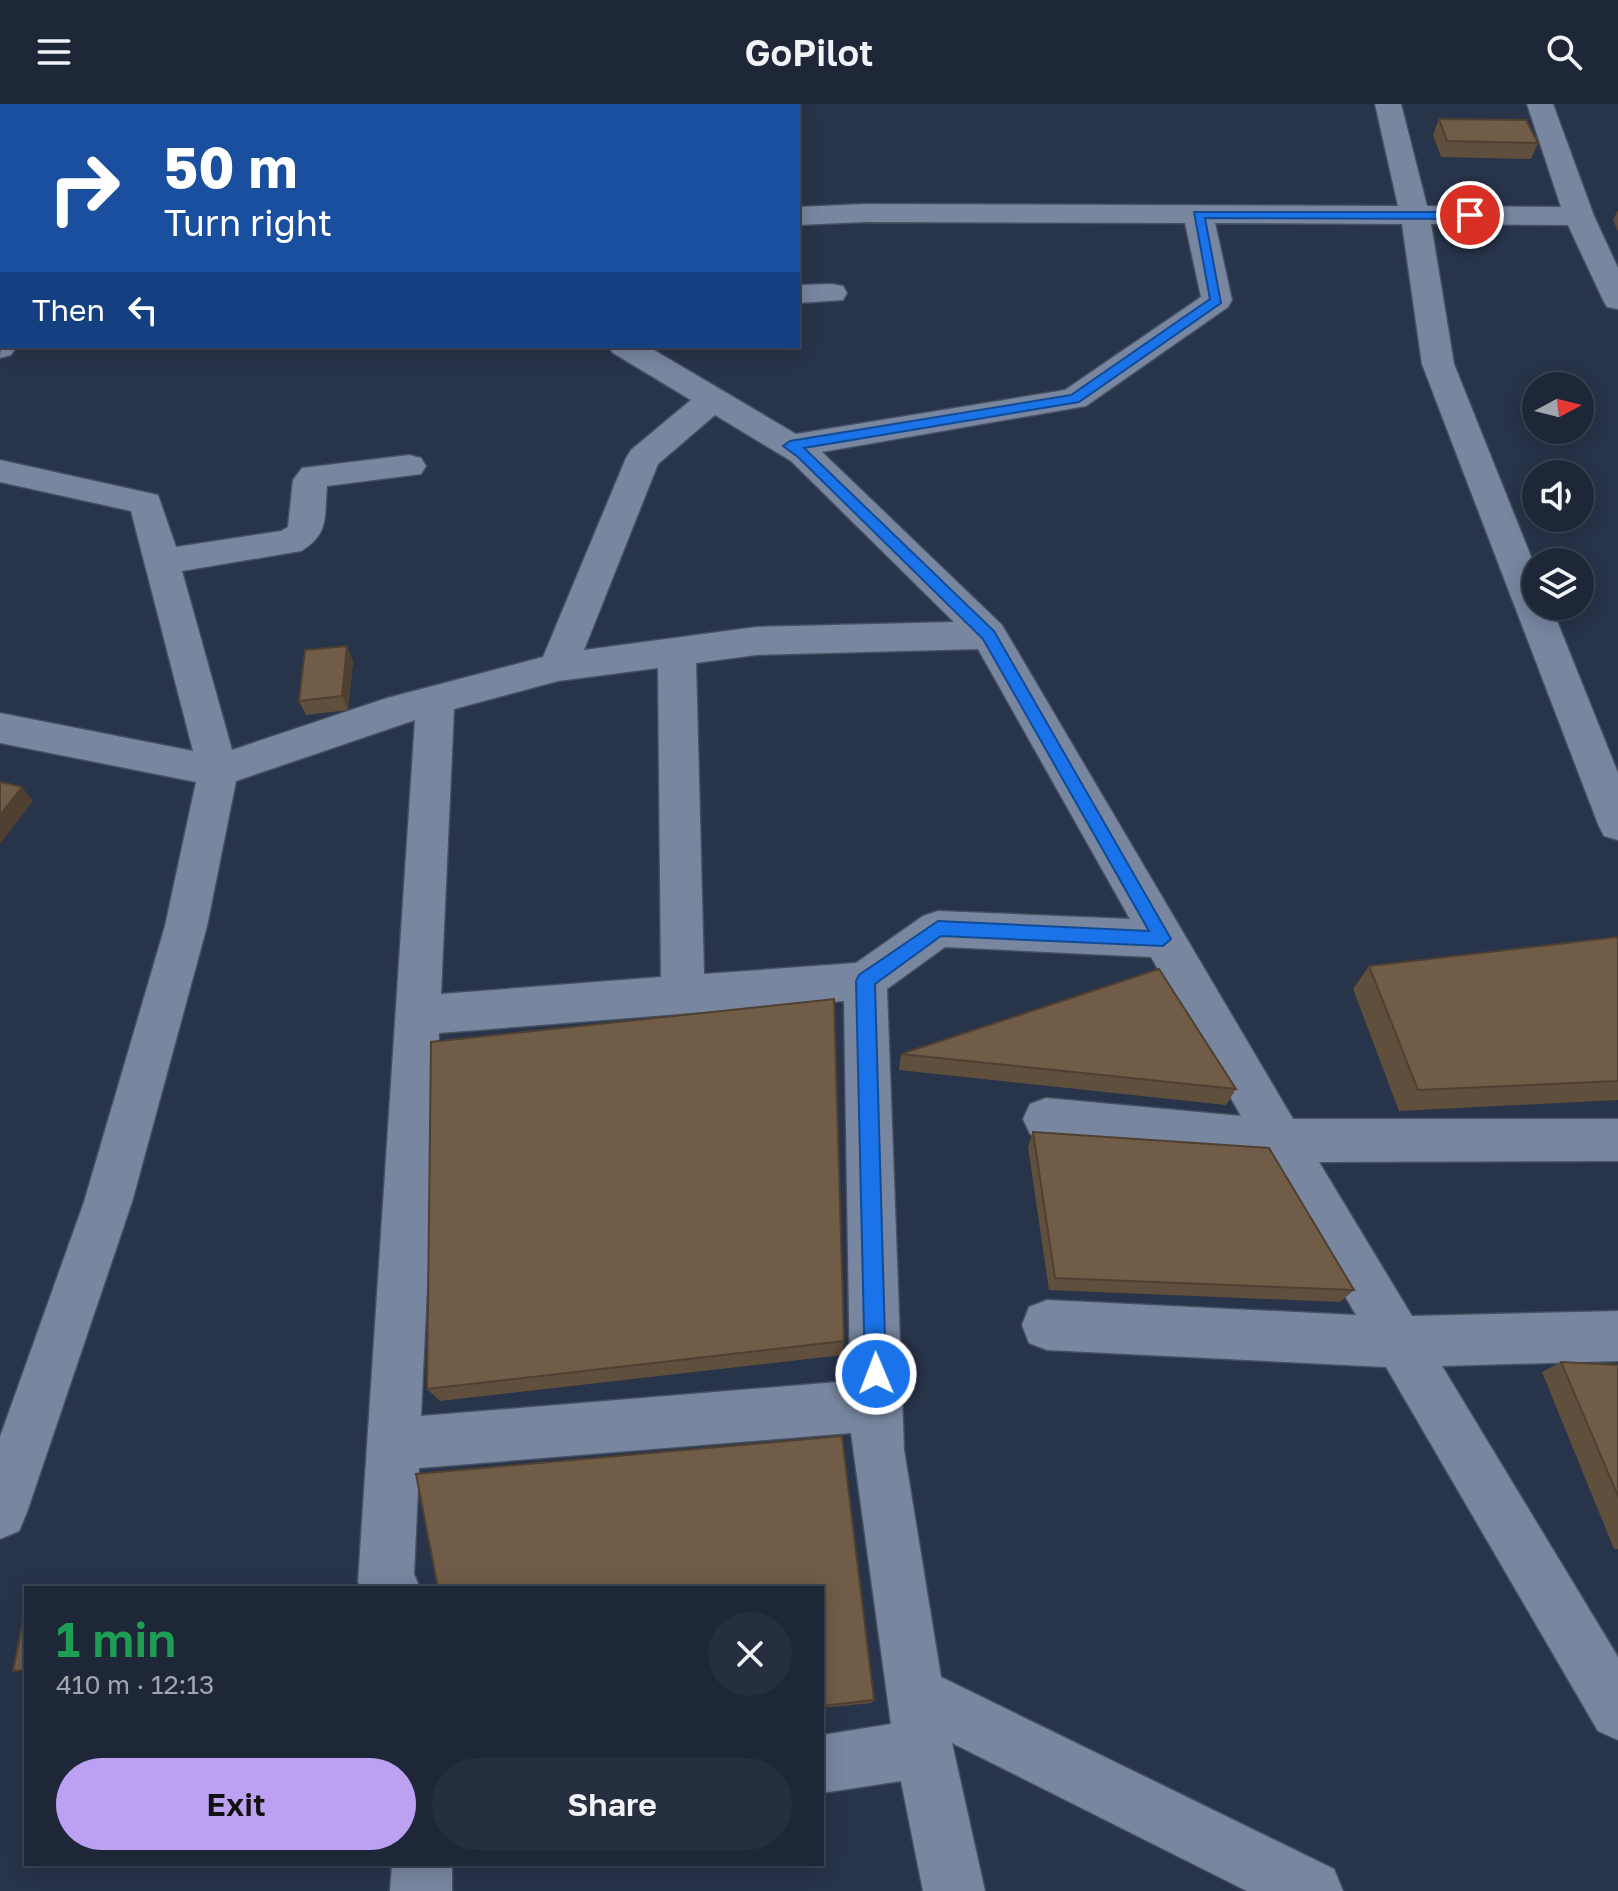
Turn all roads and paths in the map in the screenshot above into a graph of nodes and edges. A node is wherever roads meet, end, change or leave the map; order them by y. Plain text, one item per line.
1 (1388, 104) edge
2 (1540, 104) edge
3 (1198, 214) junction
4 (1415, 215) junction
5 (800, 216) edge
6 (1579, 216) junction
7 (832, 293) dead end
8 (800, 294) edge
9 (1618, 300) edge
10 (627, 348) edge
11 (712, 400) junction
12 (790, 446) junction
13 (409, 466) dead end
14 (0, 471) edge
15 (162, 562) junction
16 (989, 635) junction
17 (677, 651) junction
18 (558, 667) junction
19 (435, 701) junction
20 (0, 728) edge
21 (218, 771) junction
22 (1618, 824) edge
23 (1163, 939) junction
24 (865, 981) junction
25 (683, 995) junction
26 (417, 1015) junction
27 (1046, 1119) dead end
28 (1618, 1140) edge
29 (1281, 1141) junction
30 (1047, 1325) dead end
31 (1618, 1336) edge
32 (1399, 1342) junction
33 (876, 1405) junction
34 (394, 1444) junction
35 (6, 1481) edge
36 (390, 1586) edge
37 (1618, 1711) edge
38 (920, 1722) junction
39 (824, 1763) edge
40 (422, 1866) edge
41 (421, 1891) edge
42 (954, 1891) edge
43 (1312, 1891) edge

1 - 4 street
2 - 6 street
3 - 4 street
3 - 5 street
3 - 12 street
4 - 6 street
4 - 22 street
6 - 9 street
7 - 8 street
10 - 11 street
11 - 12 street
11 - 18 street
12 - 16 street
13 - 15 street
14 - 15 street
15 - 21 street
16 - 17 street
16 - 23 street
17 - 18 street
17 - 25 street
18 - 19 street
19 - 21 street
19 - 26 street
20 - 21 street
21 - 35 street
23 - 24 street
23 - 29 street
24 - 25 street
24 - 33 street
25 - 26 street
26 - 34 street
27 - 29 street
28 - 29 street
29 - 32 street
30 - 32 street
31 - 32 street
32 - 37 street
33 - 34 street
33 - 38 street
34 - 36 street
38 - 39 street
38 - 42 street
38 - 43 street
40 - 41 street

